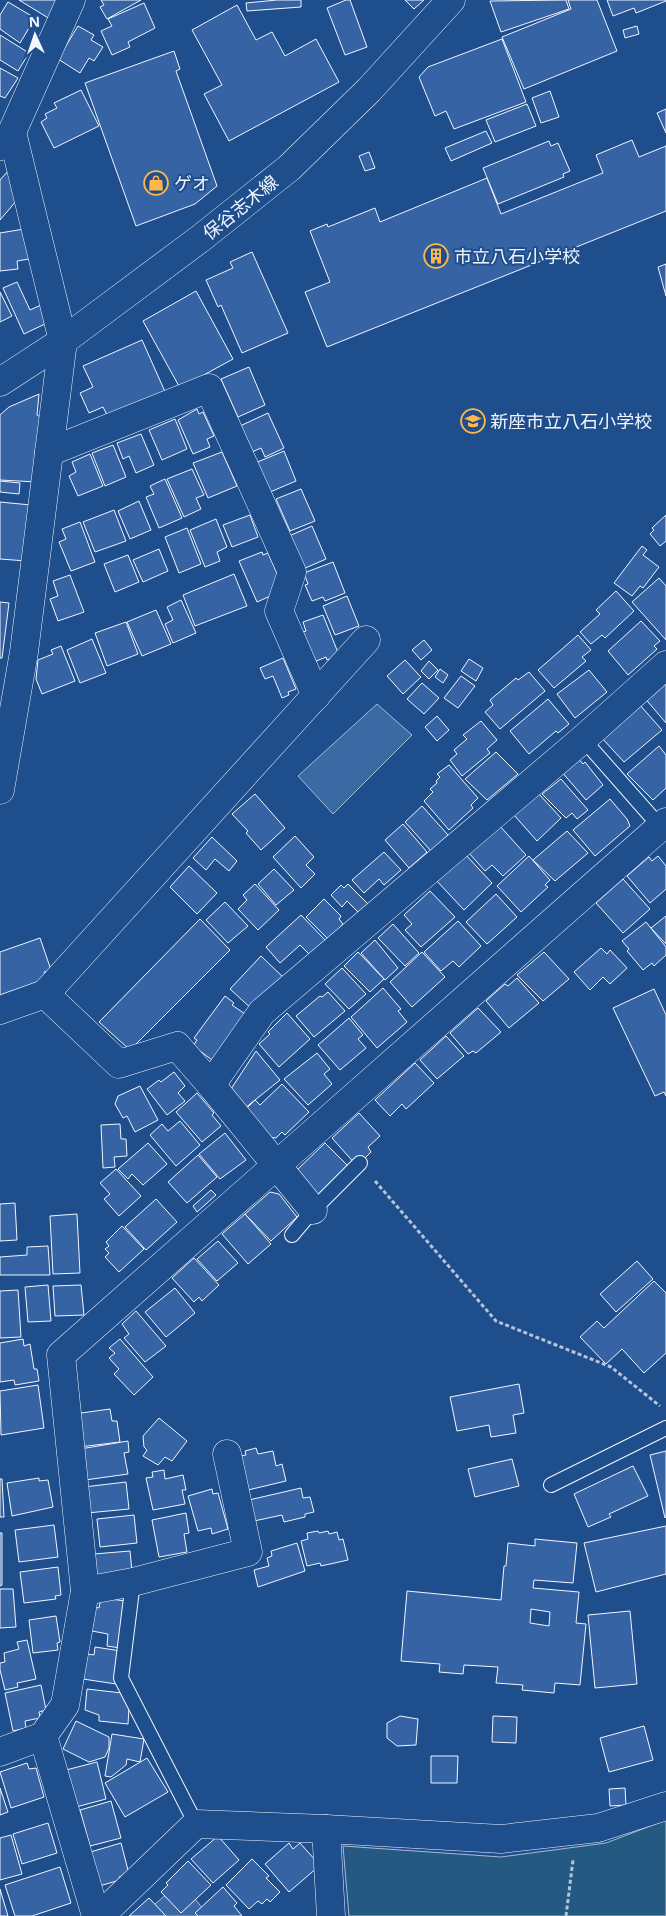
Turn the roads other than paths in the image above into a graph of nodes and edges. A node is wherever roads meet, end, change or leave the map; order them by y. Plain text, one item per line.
1 (70, 0) edge
2 (451, 0) edge
3 (6, 140) edge
4 (63, 341) junction
5 (0, 382) edge
6 (49, 452) junction
7 (366, 640) dead end
8 (666, 665) edge
9 (316, 696) junction
10 (582, 739) junction
11 (0, 790) edge
12 (664, 828) edge
13 (45, 994) junction
14 (0, 1010) edge
15 (211, 1085) junction
16 (360, 1163) road end
17 (277, 1165) junction
18 (313, 1210) junction
19 (292, 1235) dead end
20 (666, 1428) edge
21 (227, 1454) dead end
22 (551, 1485) dead end
23 (133, 1582) junction
24 (85, 1592) junction
25 (43, 1736) junction
26 (0, 1752) edge
27 (666, 1806) edge
28 (196, 1824) junction
29 (326, 1829) junction
30 (96, 1916) edge
31 (100, 1916) edge
32 (331, 1916) edge

1 - 3 street
2 - 4 street, 保谷志木線
3 - 4 street
4 - 5 street, 保谷志木線
4 - 6 street
6 - 9 street
6 - 11 street
7 - 9 street
8 - 10 street
9 - 13 street
10 - 12 lane
10 - 15 street
12 - 17 street
13 - 14 street
13 - 15 street
15 - 17 street
16 - 18 lane
17 - 18 street
17 - 24 street
18 - 19 lane
20 - 22 lane
21 - 23 street
23 - 24 street
23 - 28 lane
24 - 25 street
25 - 26 street
25 - 30 street
27 - 29 street
28 - 29 street
28 - 31 street
29 - 32 street

